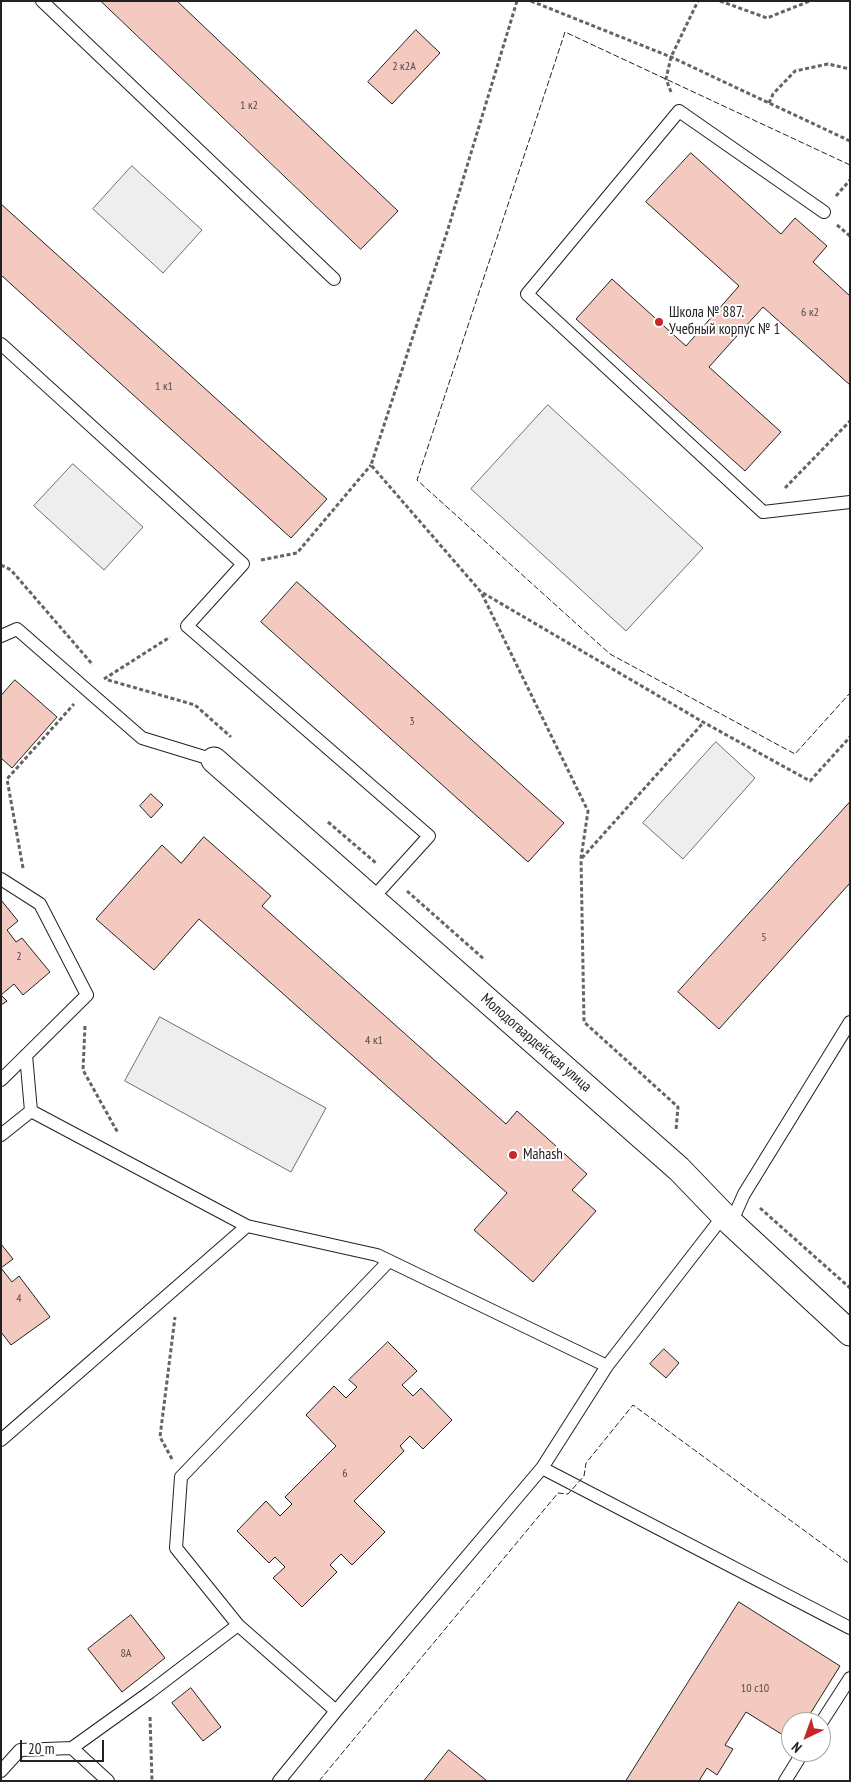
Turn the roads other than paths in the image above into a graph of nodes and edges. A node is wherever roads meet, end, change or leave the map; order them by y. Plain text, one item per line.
1 (42, 1) edge
2 (824, 212) dead end
3 (334, 279) dead end
4 (1, 344) edge
5 (850, 502) edge
6 (1, 636) edge
7 (214, 760) joint
8 (1, 879) edge
9 (372, 899) junction
10 (850, 1022) edge
11 (26, 1055) junction
12 (1, 1080) edge
13 (31, 1111) junction
14 (1, 1135) edge
15 (727, 1219) junction
16 (247, 1226) junction
17 (389, 1261) junction
18 (850, 1333) edge
19 (607, 1366) junction
20 (1, 1440) edge
21 (542, 1468) junction
22 (238, 1624) junction
23 (850, 1628) edge
24 (850, 1678) edge
25 (336, 1711) junction
26 (828, 1712) edge
27 (72, 1748) junction
28 (797, 1762) edge
29 (1, 1771) edge
30 (108, 1781) edge
31 (279, 1781) edge
32 (785, 1781) edge

1 - 3 lane
2 - 5 lane
4 - 9 lane
6 - 7 lane
7 - 9 street, Молодогвардейская улица
8 - 11 lane
9 - 15 street, Молодогвардейская улица
10 - 15 lane
11 - 12 lane
11 - 13 lane
13 - 14 lane
13 - 16 lane
15 - 18 street, Молодогвардейская улица
15 - 19 lane
16 - 17 lane
16 - 20 lane
17 - 19 lane
17 - 22 lane
19 - 21 lane
21 - 23 lane
21 - 25 lane
22 - 25 lane
22 - 27 lane
24 - 26 lane
25 - 31 lane
27 - 29 lane
27 - 30 lane
28 - 32 lane

